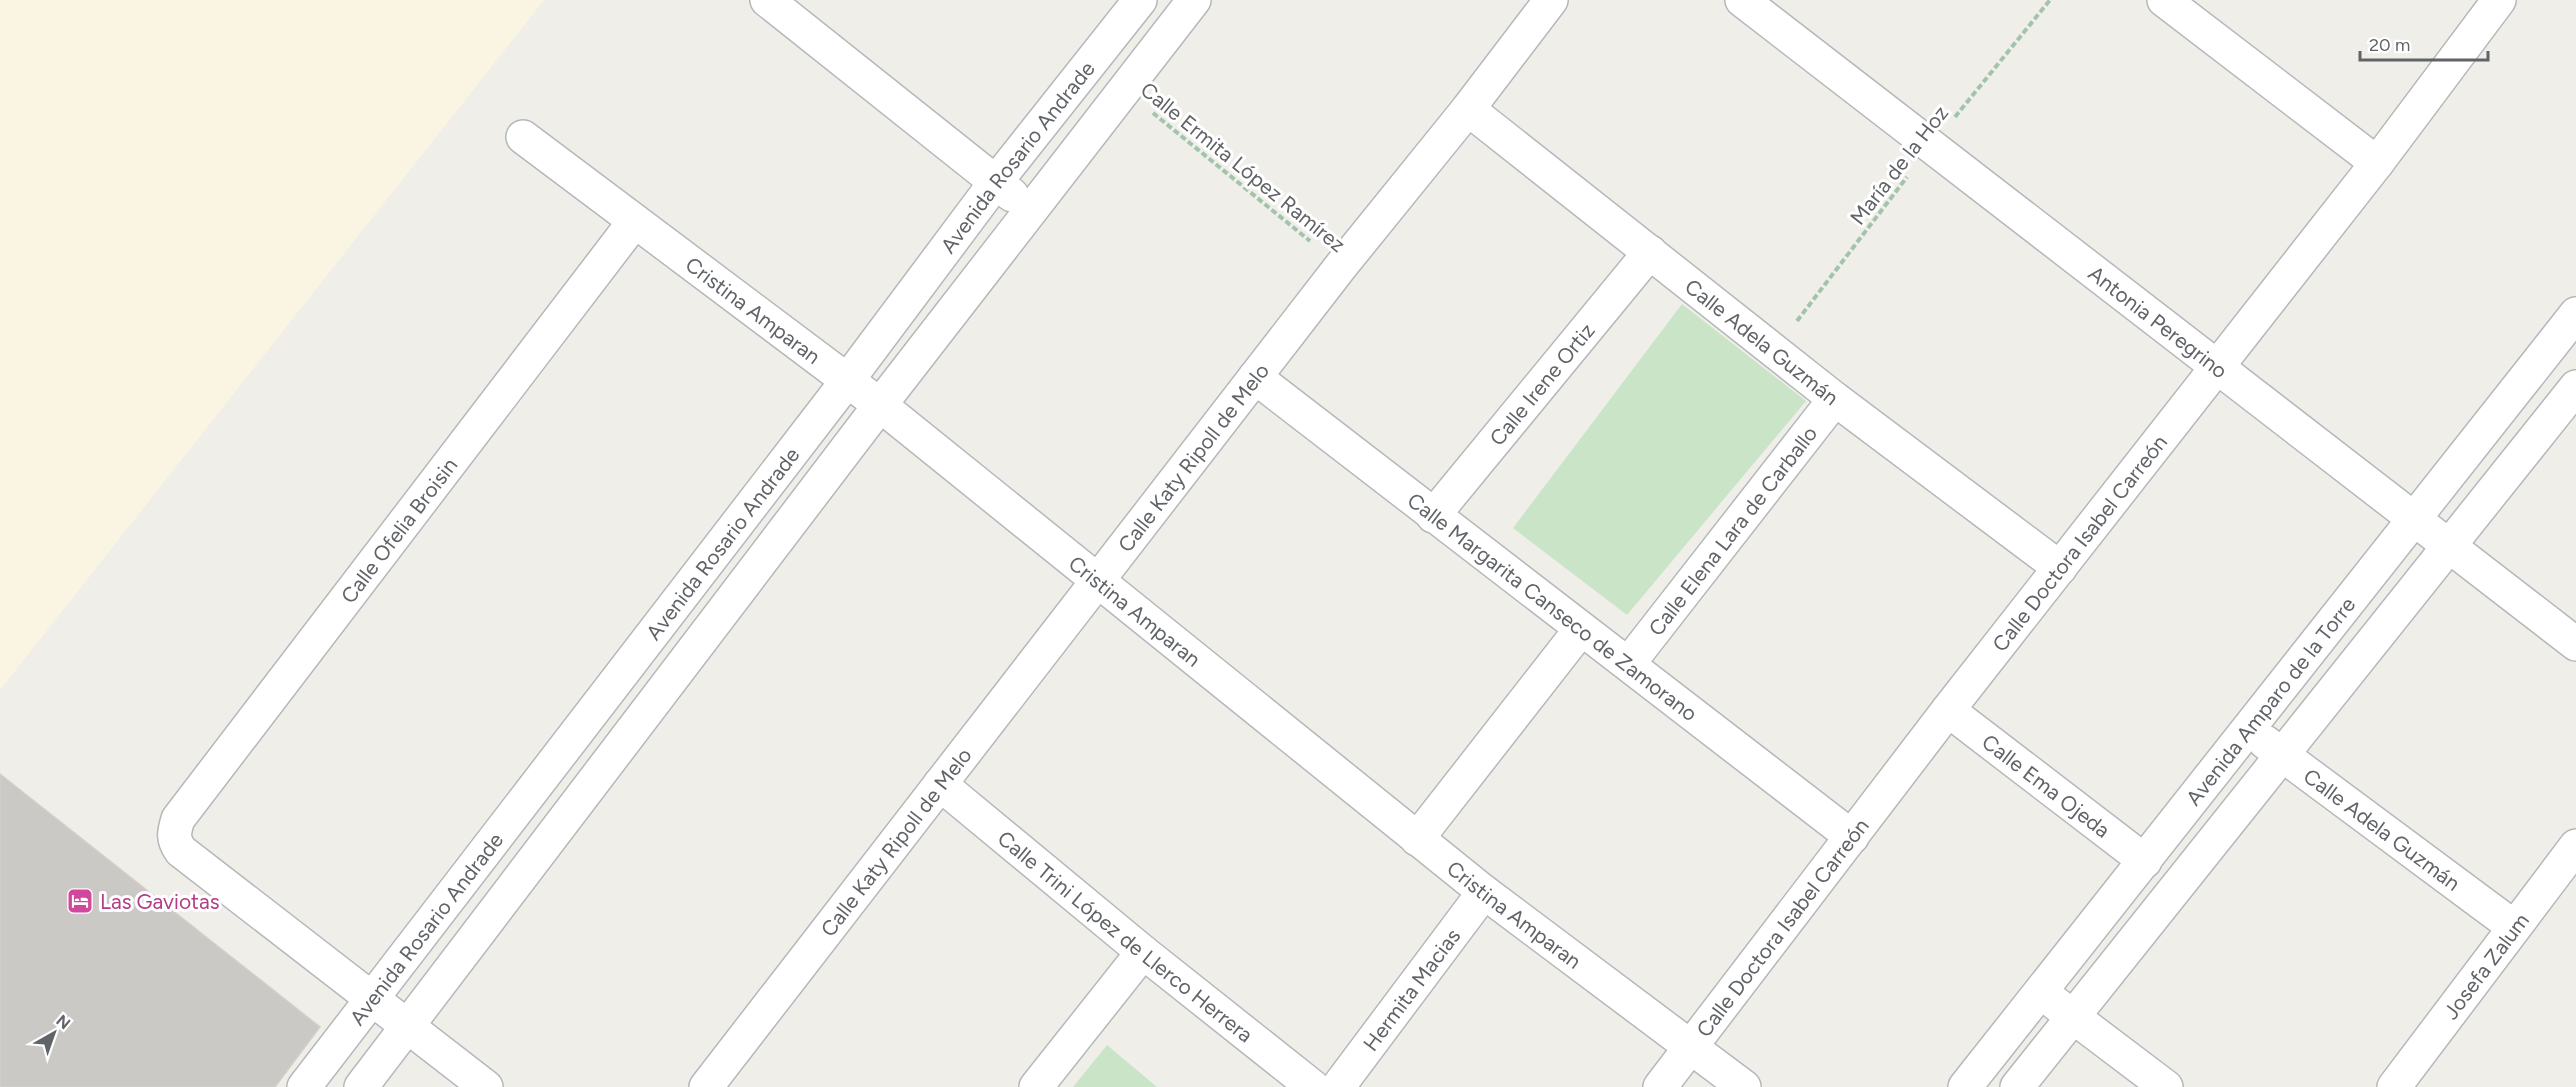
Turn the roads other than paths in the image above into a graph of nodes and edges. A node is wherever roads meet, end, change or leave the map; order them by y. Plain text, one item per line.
1 (1140, 0) edge
2 (1194, 0) edge
3 (1551, 0) edge
4 (1742, 0) edge
5 (2164, 0) edge
6 (2499, 0) edge
7 (771, 1) edge
8 (1468, 109) junction
9 (523, 137) dead end
10 (2377, 163) junction
11 (995, 183) junction
12 (1033, 211) junction
13 (634, 222) junction
14 (1650, 252) junction
15 (2571, 331) edge
16 (2217, 365) junction
17 (1255, 377) junction
18 (847, 381) junction
19 (2576, 387) edge
20 (1835, 399) junction
21 (880, 405) junction
22 (1433, 516) junction
23 (2416, 520) junction
24 (2449, 545) junction
25 (2060, 568) junction
26 (1098, 579) junction
27 (1581, 629) junction
28 (2576, 644) edge
29 (1629, 663) junction
30 (1948, 710) junction
31 (2248, 731) junction
32 (2282, 754) junction
33 (940, 784) junction
34 (1852, 837) junction
35 (1417, 839) junction
36 (2576, 846) edge
37 (2145, 861) junction
38 (1484, 892) junction
39 (2514, 927) junction
40 (1143, 952) junction
41 (2039, 993) junction
42 (370, 999) junction
43 (2072, 1016) junction
44 (407, 1028) junction
45 (1690, 1047) junction
46 (304, 1087) edge
47 (361, 1087) edge
48 (486, 1087) edge
49 (706, 1087) edge
50 (1036, 1087) edge
51 (1313, 1087) edge
52 (1338, 1087) edge
53 (1660, 1087) edge
54 (1744, 1087) edge
55 (1965, 1087) edge
56 (2017, 1087) edge
57 (2166, 1087) edge
58 (2394, 1087) edge

1 - 11 street, Avenida Rosario Andrade
2 - 12 street, Avenida Rosario Andrade
3 - 8 street, Calle Katy Ripoll de Melo
4 - 16 street, Antonia Peregrino
5 - 10 street
6 - 10 street, Calle Doctora Isabel Carreón
7 - 11 street
8 - 14 street, Calle Adela Guzmán
8 - 17 street, Calle Katy Ripoll de Melo
9 - 13 street, Cristina Amparan
10 - 16 street, Calle Doctora Isabel Carreón
11 - 12 street
11 - 18 street, Avenida Rosario Andrade
12 - 21 street, Avenida Rosario Andrade
13 - 18 street, Cristina Amparan
13 - 42 street, Calle Ofelia Broisin
14 - 20 street, Calle Adela Guzmán
14 - 22 street, Calle Irene Ortiz
15 - 23 street, Avenida Amparo de la Torre
16 - 23 street, Antonia Peregrino
16 - 25 street, Calle Doctora Isabel Carreón
17 - 22 street, Calle Margarita Canseco de Zamorano
17 - 26 street, Calle Katy Ripoll de Melo
18 - 21 street, Cristina Amparan
18 - 42 street, Avenida Rosario Andrade
19 - 24 street, Avenida Amparo de la Torre
20 - 25 street, Calle Adela Guzmán
20 - 29 street, Calle Elena Lara de Carballo
21 - 26 street, Cristina Amparan
21 - 44 street, Avenida Rosario Andrade
22 - 27 street, Calle Margarita Canseco de Zamorano
23 - 24 street, Antonia Peregrino
23 - 31 street, Avenida Amparo de la Torre
24 - 28 street, Antonia Peregrino
24 - 32 street, Avenida Amparo de la Torre
25 - 30 street, Calle Doctora Isabel Carreón
26 - 33 street, Calle Katy Ripoll de Melo
26 - 35 street, Cristina Amparan
27 - 29 street, Calle Margarita Canseco de Zamorano
27 - 35 street
29 - 34 street, Calle Margarita Canseco de Zamorano
30 - 34 street, Calle Doctora Isabel Carreón
30 - 37 street, Calle Ema Ojeda
31 - 32 street, Calle Adela Guzmán
31 - 37 street, Avenida Amparo de la Torre
32 - 39 street, Calle Adela Guzmán
32 - 43 street, Avenida Amparo de la Torre
33 - 40 street, Calle Trini López de Llerco Herrera
33 - 49 street, Calle Katy Ripoll de Melo
34 - 45 street, Calle Doctora Isabel Carreón
35 - 38 street, Cristina Amparan
36 - 39 street, Josefa Zalum
37 - 41 street, Avenida Amparo de la Torre
38 - 45 street, Cristina Amparan
38 - 52 street, Hermita Macias
39 - 58 street, Josefa Zalum
40 - 50 street
40 - 51 street, Calle Trini López de Llerco Herrera
41 - 43 street
41 - 55 street, Avenida Amparo de la Torre
42 - 44 street
42 - 46 street, Avenida Rosario Andrade
43 - 56 street, Avenida Amparo de la Torre
43 - 57 street
44 - 47 street, Avenida Rosario Andrade
44 - 48 street
45 - 53 street, Calle Doctora Isabel Carreón
45 - 54 street, Cristina Amparan

